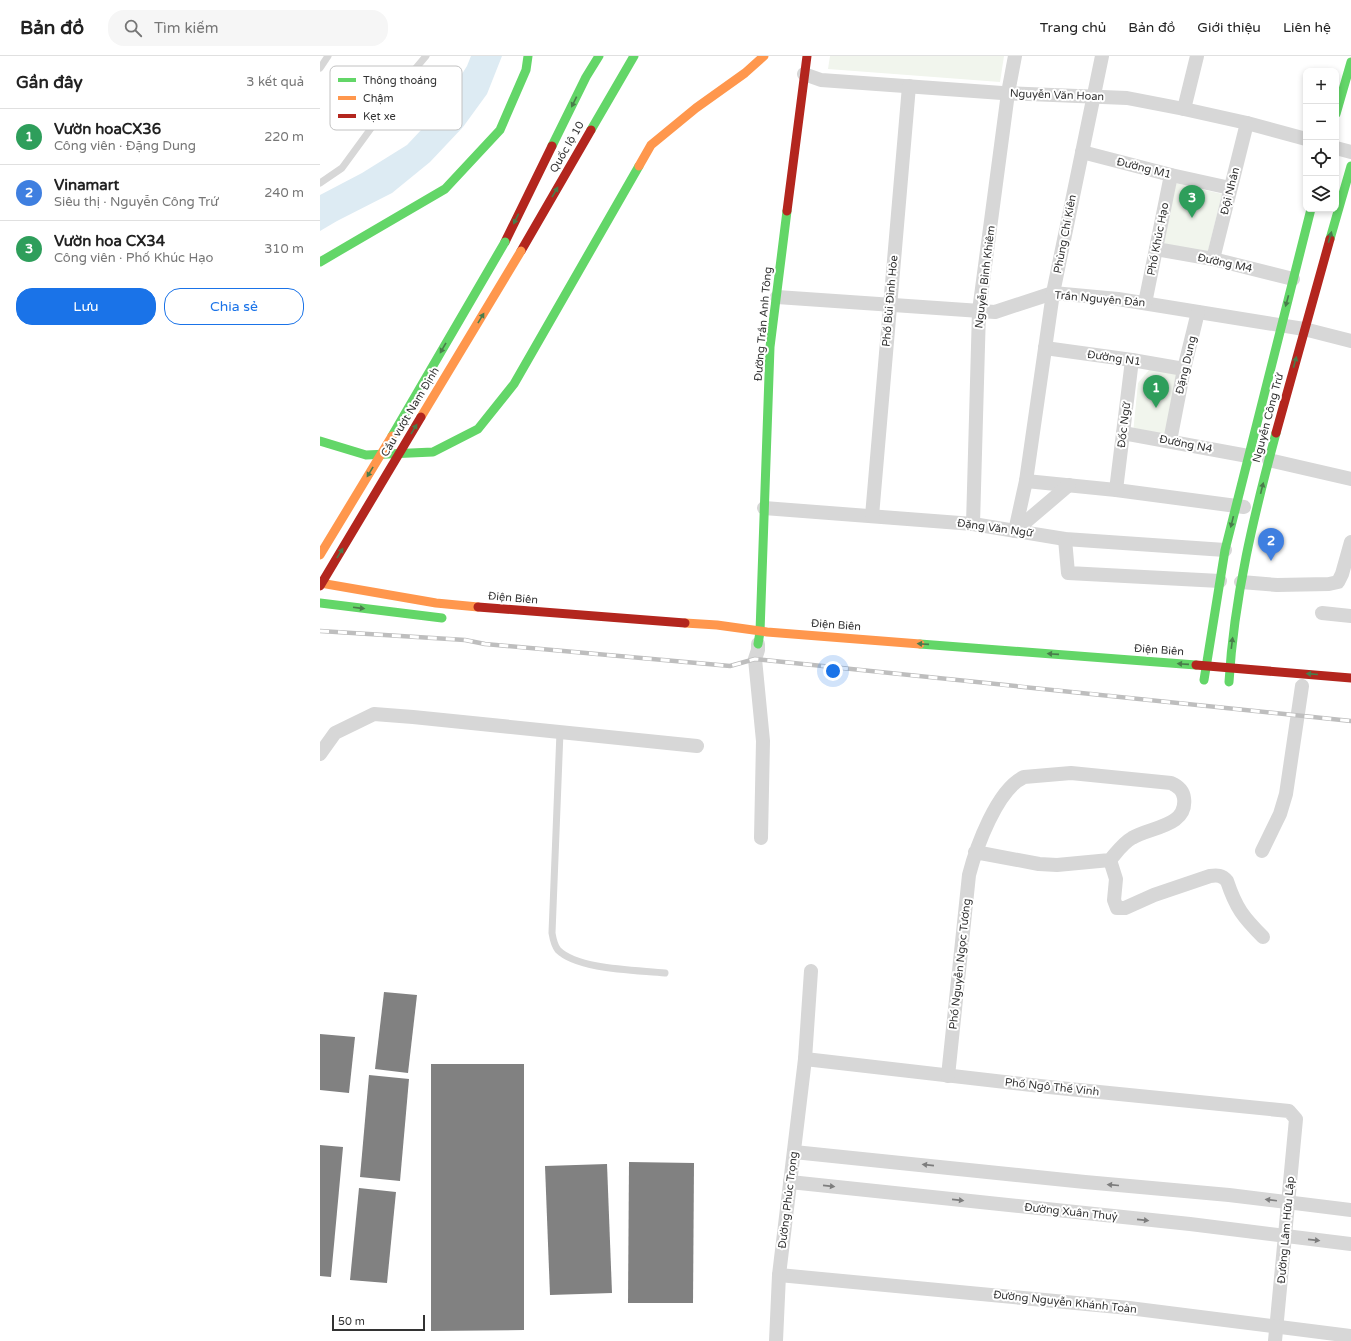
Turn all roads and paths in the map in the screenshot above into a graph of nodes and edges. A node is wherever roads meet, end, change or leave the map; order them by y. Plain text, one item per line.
1 (328, 56) edge
2 (426, 56) edge
3 (528, 56) edge
4 (598, 56) edge
5 (634, 56) edge
6 (640, 56) edge
7 (764, 56) edge
8 (807, 56) edge
9 (1015, 56) edge
10 (1102, 56) edge
11 (1197, 56) edge
12 (1351, 62) edge
13 (418, 66) edge
14 (320, 68) edge
15 (804, 74) junction
16 (909, 86) junction
17 (612, 92) junction
18 (1008, 93) junction
19 (1093, 97) junction
20 (1339, 104) edge
21 (1184, 109) junction
22 (1247, 123) junction
23 (370, 130) edge
24 (1303, 138) edge
25 (1339, 149) edge
26 (1082, 152) junction
27 (1351, 152) edge
28 (1351, 166) edge
29 (1171, 175) junction
30 (320, 183) edge
31 (1230, 188) junction
32 (1310, 212) edge
33 (505, 242) joint
34 (1156, 249) junction
35 (521, 251) joint
36 (1213, 259) junction
37 (320, 262) edge
38 (1293, 279) junction
39 (1053, 294) junction
40 (777, 297) junction
41 (1145, 303) junction
42 (890, 304) junction
43 (979, 310) junction
44 (1198, 312) junction
45 (1280, 326) junction
46 (1304, 329) junction
47 (1351, 341) edge
48 (1045, 348) junction
49 (1132, 360) junction
50 (1184, 369) junction
51 (1123, 433) junction
52 (320, 441) edge
53 (1170, 441) junction
54 (1248, 456) junction
55 (1269, 460) junction
56 (1351, 479) edge
57 (1026, 481) junction
58 (1069, 485) junction
59 (1116, 490) junction
60 (1236, 506) junction
61 (764, 508) junction
62 (1256, 509) junction
63 (872, 516) junction
64 (973, 524) junction
65 (1015, 531) junction
66 (1065, 539) junction
67 (1351, 542) edge
68 (1225, 550) junction
69 (320, 555) edge
70 (1220, 580) junction
71 (1241, 582) junction
72 (320, 583) edge
73 (320, 586) edge
74 (320, 603) edge
75 (1322, 613) dead end
76 (1351, 616) edge
77 (451, 618) dead end
78 (759, 641) junction
79 (1207, 665) junction
80 (1229, 667) junction
81 (1351, 678) edge
82 (1204, 680) dead end
83 (1229, 682) dead end
84 (1302, 686) dead end
85 (560, 732) junction
86 (697, 746) dead end
87 (320, 754) edge
88 (761, 838) dead end
89 (1262, 851) dead end
90 (975, 852) junction
91 (1110, 860) junction
92 (1263, 937) dead end
93 (811, 971) dead end
94 (665, 973) dead end
95 (805, 1059) junction
96 (948, 1076) junction
97 (1296, 1119) joint
98 (794, 1152) junction
99 (790, 1182) junction
100 (1288, 1203) junction
101 (1351, 1210) edge
102 (1285, 1236) junction
103 (1351, 1244) edge
104 (779, 1275) junction
105 (1276, 1334) edge
106 (1351, 1336) edge
107 (776, 1341) edge

1 - 14 lane
2 - 13 lane
3 - 37 main road
4 -> 33 main road, Quốc lộ 10
5 - 17 main road, Quốc lộ 10
6 - 17 main road
7 - 52 main road
8 - 15 main road, Đường Trần Anh Tông
9 - 18 street, Nguyễn Bỉnh Khiêm
10 - 19 street, Phùng Chí Kiên
11 - 21 street
12 - 20 main road
15 - 16 street, Nguyễn Văn Hoan
15 - 40 main road, Đường Trần Anh Tông
16 - 18 street, Nguyễn Văn Hoan
16 - 42 street, Phố Bùi Đình Hòe
35 -> 17 main road, Quốc lộ 10
18 - 19 street, Nguyễn Văn Hoan
18 - 43 street, Nguyễn Bỉnh Khiêm
19 - 21 street, Nguyễn Văn Hoan
19 - 26 street, Phùng Chí Kiên
21 - 22 street, Nguyễn Văn Hoan
22 - 24 street, Nguyễn Văn Hoan
22 - 31 street, Đội Nhân
23 - 30 lane
25 - 27 street
26 - 29 street, Đường M1
26 - 39 street, Phùng Chí Kiên
46 -> 28 main road, Nguyễn Công Trứ
29 - 31 street, Đường M1
29 - 34 street, Phố Khúc Hạo
31 - 36 street, Đội Nhân
32 - 38 main road, Nguyễn Công Trứ
33 -> 69 main road, Cầu vượt Nam Định, bridge
34 - 36 street, Đường M4
34 - 41 street, Phố Khúc Hạo
73 -> 35 main road, Cầu vượt Nam Định, bridge
36 - 38 street, Đường M4
38 -> 45 main road, Nguyễn Công Trứ
39 - 41 street, Trần Nguyên Đán
39 - 43 street, Trần Nguyên Đán
39 - 48 street, Phùng Chí Kiên
40 - 42 street, Trần Nguyên Đán
40 - 61 main road, Đường Trần Anh Tông
41 - 44 street, Trần Nguyên Đán
42 - 43 street, Trần Nguyên Đán
42 - 63 street, Phố Bùi Đình Hòe
43 - 64 street, Nguyễn Bỉnh Khiêm
44 - 45 street, Trần Nguyên Đán
44 - 50 street, Đặng Dung
45 - 46 street, Trần Nguyên Đán
45 - 54 main road, Nguyễn Công Trứ
46 - 47 street, Trần Nguyên Đán
55 -> 46 main road, Nguyễn Công Trứ
48 - 49 street, Đường N1
48 - 57 street, Phùng Chí Kiên
49 - 50 street, Đường N1
49 - 51 street, Đốc Ngữ
50 - 53 street, Đặng Dung
51 - 53 street, Đường N4
51 - 59 street, Đốc Ngữ
53 - 54 street, Đường N4
54 - 60 main road, Nguyễn Công Trứ
55 - 56 street
62 -> 55 main road, Nguyễn Công Trứ
57 - 58 street
57 - 65 street, Phùng Chí Kiên
58 - 59 street
58 - 65 street
59 - 60 street
60 - 62 street
60 -> 68 main road, Nguyễn Công Trứ
61 - 63 street, Đặng Văn Ngữ
61 - 78 main road, Đường Trần Anh Tông
62 - 71 main road, Nguyễn Công Trứ
63 - 64 street, Đặng Văn Ngữ
64 - 65 street, Đặng Văn Ngữ
65 - 66 street, Đặng Văn Ngữ
66 - 68 street, Đặng Văn Ngữ
66 - 70 street
67 - 71 street
68 - 70 main road, Nguyễn Công Trứ
70 - 79 main road, Nguyễn Công Trứ
80 -> 71 main road, Nguyễn Công Trứ
72 - 78 main road, Điện Biên
74 -> 77 main road
75 - 76 street
79 -> 78 main road, Điện Biên
78 - 88 street
79 - 80 main road, Điện Biên
79 - 82 main road, Nguyễn Công Trứ
81 -> 80 main road, Điện Biên
80 - 83 main road, Nguyễn Công Trứ
84 - 89 street
85 - 86 street
85 - 87 street
85 - 94 lane
90 - 91 street
90 - 91 street, Phố Nguyễn Ngọc Tương
90 - 96 street, Phố Nguyễn Ngọc Tương
91 - 92 street
93 - 95 street, Đường Phúc Trọng
95 - 96 street, Phố Ngô Thế Vinh
95 - 98 street, Đường Phúc Trọng
96 - 97 street, Phố Ngô Thế Vinh
97 - 100 street, Đường Lâm Hữu Lập
98 - 99 street, Đường Phúc Trọng
100 -> 98 street
99 -> 102 street, Đường Xuân Thuỷ
99 - 104 street, Đường Phúc Trọng
100 - 101 street
100 - 102 street, Đường Lâm Hữu Lập
102 -> 103 street, Đường Xuân Thuỷ
102 - 105 street, Đường Lâm Hữu Lập
104 - 105 street, Đường Nguyễn Khánh Toàn
104 - 107 street, Đường Phúc Trọng
105 - 106 street, Đường Nguyễn Khánh Toàn

